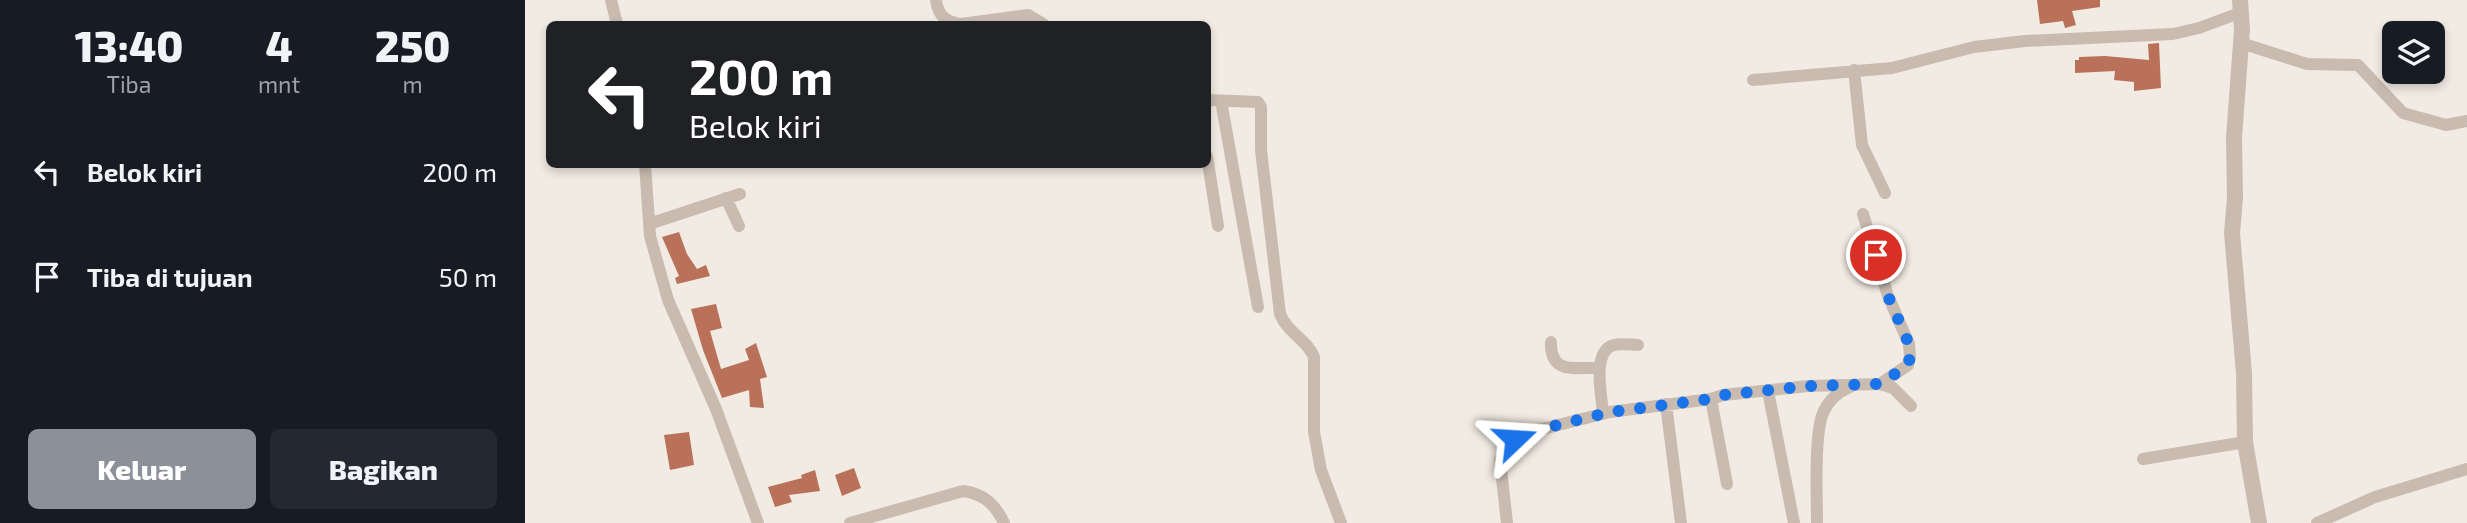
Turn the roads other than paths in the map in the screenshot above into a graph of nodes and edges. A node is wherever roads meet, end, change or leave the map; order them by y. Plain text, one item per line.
1 (611, 0) edge
2 (936, 0) edge
3 (2241, 6) edge
4 (616, 21) edge
5 (951, 21) edge
6 (983, 21) edge
7 (1038, 21) edge
8 (2241, 43) junction
9 (1854, 70) junction
10 (1753, 80) dead end
11 (1214, 100) edge
12 (2467, 121) edge
13 (647, 168) edge
14 (1209, 168) edge
15 (740, 194) dead end
16 (1885, 194) dead end
17 (726, 198) junction
18 (1864, 214) dead end
19 (649, 224) junction
20 (739, 226) dead end
21 (1217, 226) dead end
22 (1258, 307) dead end
23 (1551, 342) dead end
24 (1638, 345) dead end
25 (1600, 368) junction
26 (1880, 384) junction
27 (1854, 386) junction
28 (1768, 391) junction
29 (1711, 399) junction
30 (1666, 404) junction
31 (1911, 406) dead end
32 (1603, 414) junction
33 (2245, 442) junction
34 (2143, 459) dead end
35 (2467, 469) edge
36 (1727, 484) dead end
37 (758, 523) edge
38 (850, 523) edge
39 (1004, 523) edge
40 (1341, 523) edge
41 (1507, 523) edge
42 (1681, 523) edge
43 (1794, 523) edge
44 (1817, 523) edge
45 (2259, 523) edge
46 (2317, 523) edge

1 - 4 street
2 - 5 street
3 - 8 street
3 - 9 street
6 - 7 street
8 - 12 street
8 - 33 street
9 - 10 street
9 - 16 street
11 - 22 street
11 - 40 street
13 - 19 street
14 - 21 street
15 - 17 street
17 - 19 street
17 - 20 street
18 - 26 street
19 - 37 street
23 - 25 street
24 - 25 street
25 - 32 street
26 - 27 street
26 - 31 street
27 - 28 street
27 - 44 street
28 - 29 street
28 - 43 street
29 - 30 street
29 - 36 street
30 - 32 street
30 - 42 street
32 - 41 street
33 - 34 street
33 - 45 street
35 - 46 street
38 - 39 street

